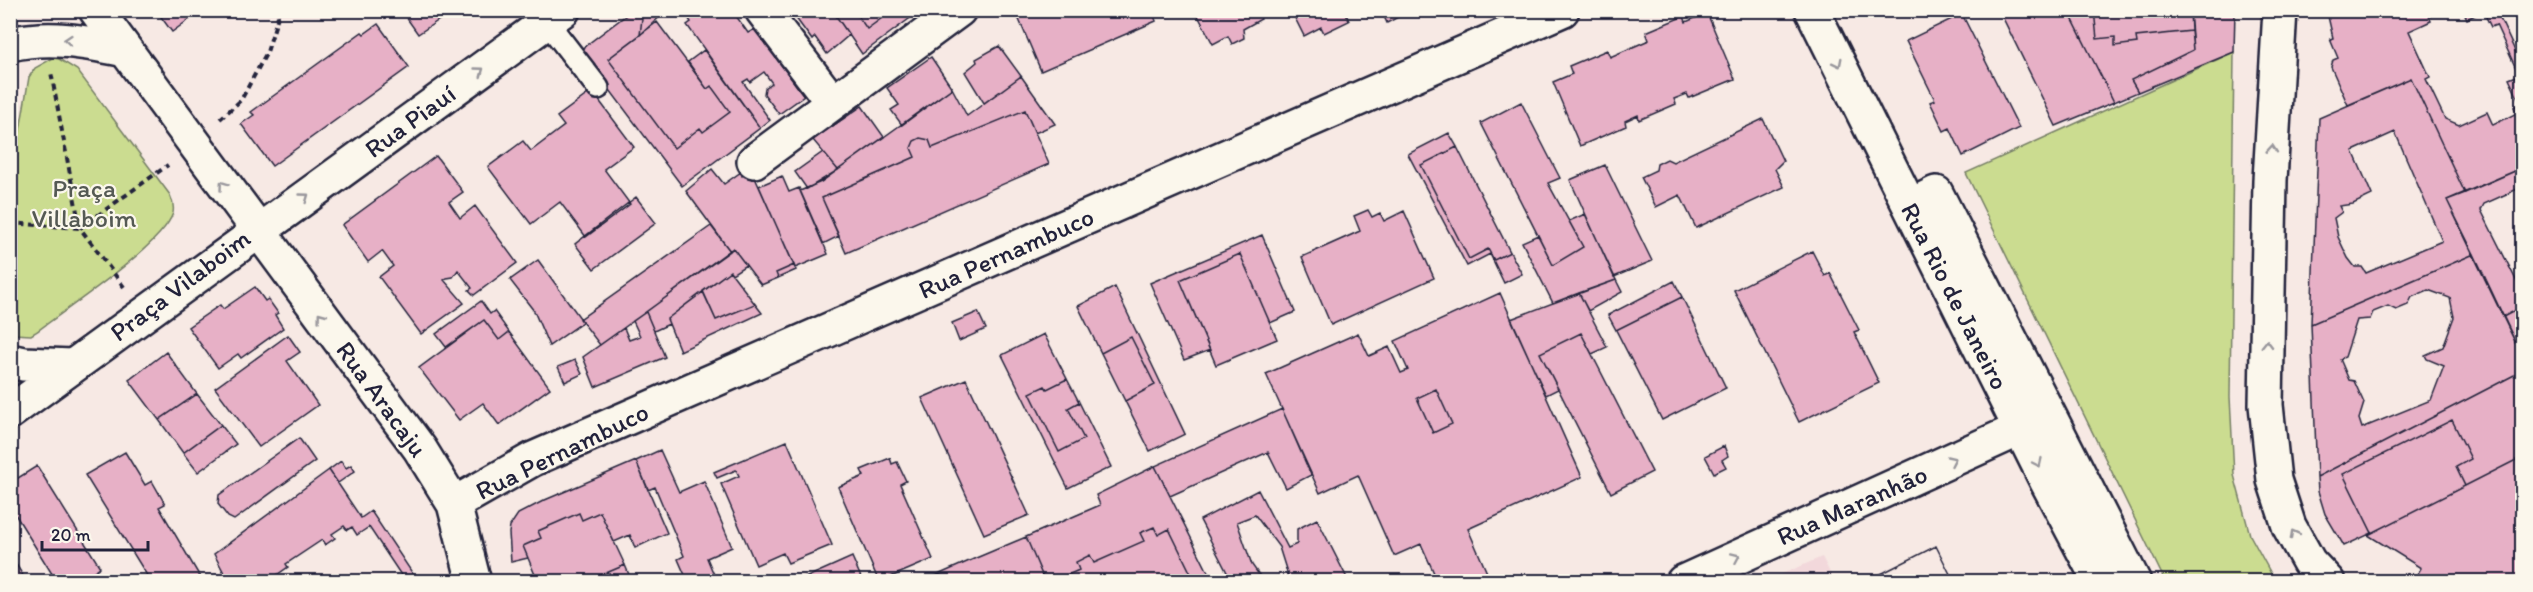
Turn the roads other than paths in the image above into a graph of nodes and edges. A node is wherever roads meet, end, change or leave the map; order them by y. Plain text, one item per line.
1 (96, 10) edge
2 (762, 10) edge
3 (959, 10) edge
4 (1562, 10) edge
5 (1812, 10) edge
6 (2280, 10) edge
7 (555, 16) edge
8 (10, 44) edge
9 (124, 50) junction
10 (598, 88) dead end
11 (833, 103) junction
12 (754, 161) dead end
13 (1910, 206) junction
14 (258, 232) junction
15 (10, 361) edge
16 (72, 366) junction
17 (10, 412) edge
18 (2022, 428) junction
19 (454, 504) junction
20 (474, 582) edge
21 (1683, 582) edge
22 (2100, 582) edge
23 (2134, 582) edge
24 (2328, 582) edge

1 - 9 street, Praça Vilaboim
2 - 11 street
3 - 11 street
4 - 19 street, Rua Pernambuco
5 -> 13 street, Rua Rio de Janeiro
24 -> 6 street
7 - 10 lane
14 -> 7 street, Rua Piauí
9 -> 8 street
14 -> 9 street, Praça Vilaboim
11 - 12 street
13 - 18 street, Rua Rio de Janeiro
13 - 23 street
14 - 16 street, Praça Vilaboim
19 -> 14 street, Rua Aracaju
15 - 16 street
16 - 17 street, Praça Vilaboim
21 -> 18 street, Rua Maranhão
18 -> 22 street, Rua Rio de Janeiro
19 - 20 street, Rua Aracaju

